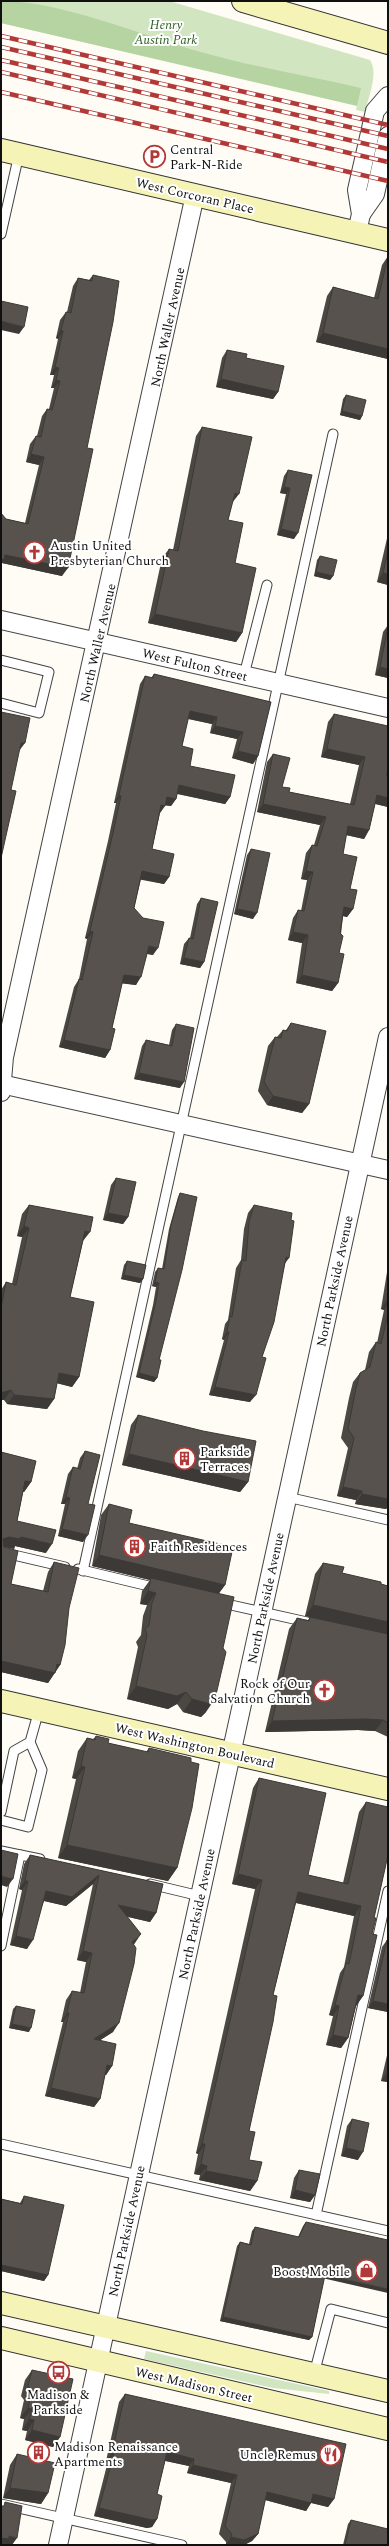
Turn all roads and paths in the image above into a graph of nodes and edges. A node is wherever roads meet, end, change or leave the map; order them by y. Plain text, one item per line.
1 (243, 1) edge
2 (388, 43) edge
3 (388, 97) edge
4 (388, 136) edge
5 (10, 152) edge
6 (196, 195) junction
7 (359, 223) junction
8 (1, 234) edge
9 (388, 240) edge
10 (333, 434) dead end
11 (267, 585) dead end
12 (1, 620) edge
13 (97, 642) junction
14 (1, 660) edge
15 (244, 675) junction
16 (279, 683) junction
17 (1, 703) edge
18 (388, 708) edge
19 (388, 1036) edge
20 (1, 1087) edge
21 (182, 1124) junction
22 (360, 1164) junction
23 (388, 1170) edge
24 (287, 1497) junction
25 (388, 1520) edge
26 (1, 1552) edge
27 (83, 1571) junction
28 (169, 1590) edge
29 (216, 1601) edge
30 (262, 1612) junction
31 (318, 1625) edge
32 (1, 1701) edge
33 (39, 1710) junction
34 (30, 1742) junction
35 (231, 1753) junction
36 (388, 1789) edge
37 (1, 1812) edge
38 (1, 1820) edge
39 (1, 1851) edge
40 (20, 1855) junction
41 (52, 1862) edge
42 (137, 1881) edge
43 (388, 1891) edge
44 (200, 1896) junction
45 (1, 1946) edge
46 (1, 2144) edge
47 (138, 2175) junction
48 (316, 2215) junction
49 (388, 2231) edge
50 (1, 2304) edge
51 (388, 2322) edge
52 (1, 2338) edge
53 (101, 2345) junction
54 (314, 2374) junction
55 (388, 2391) edge
56 (388, 2429) edge
57 (1, 2504) edge
58 (64, 2518) junction
59 (58, 2545) edge
60 (182, 2545) edge

1 - 2 main road
3 - 7 street
4 - 7 street
5 - 6 main road, West Corcoran Place
5 - 8 lane
6 - 7 main road, West Corcoran Place
6 - 13 street, North Waller Avenue
7 - 9 main road, West Corcoran Place
10 - 16 lane
11 - 15 lane
12 - 13 street, West Fulton Street
13 - 15 street, West Fulton Street
13 - 20 street, North Waller Avenue
14 - 17 lane
15 - 16 street, West Fulton Street
16 - 18 street, West Fulton Street
16 - 21 lane
19 - 22 street, North Parkside Avenue
20 - 21 street
21 - 22 street
21 - 27 lane
22 - 23 street
22 - 24 street, North Parkside Avenue
24 - 25 lane
24 - 30 street, North Parkside Avenue
26 - 27 lane
27 - 28 lane
29 - 30 lane
30 - 31 lane
30 - 35 street, North Parkside Avenue
32 - 33 main road, West Washington Boulevard
33 - 34 lane
33 - 35 main road, West Washington Boulevard
34 - 37 lane
34 - 38 lane
35 - 36 main road, West Washington Boulevard
35 - 44 street, North Parkside Avenue
39 - 40 lane
40 - 41 lane
40 - 45 lane
42 - 44 lane
43 - 48 lane
44 - 47 street, North Parkside Avenue
46 - 47 lane
47 - 48 lane
47 - 53 street, North Parkside Avenue
48 - 49 lane
50 - 53 main road, West Madison Street
51 - 54 lane
52 - 53 main road, West Madison Street
53 - 54 main road, West Madison Street
53 - 56 main road, West Madison Street
53 - 58 street, North Parkside Avenue
54 - 55 main road, West Madison Street
57 - 58 lane
58 - 59 street, North Parkside Avenue
58 - 60 lane

